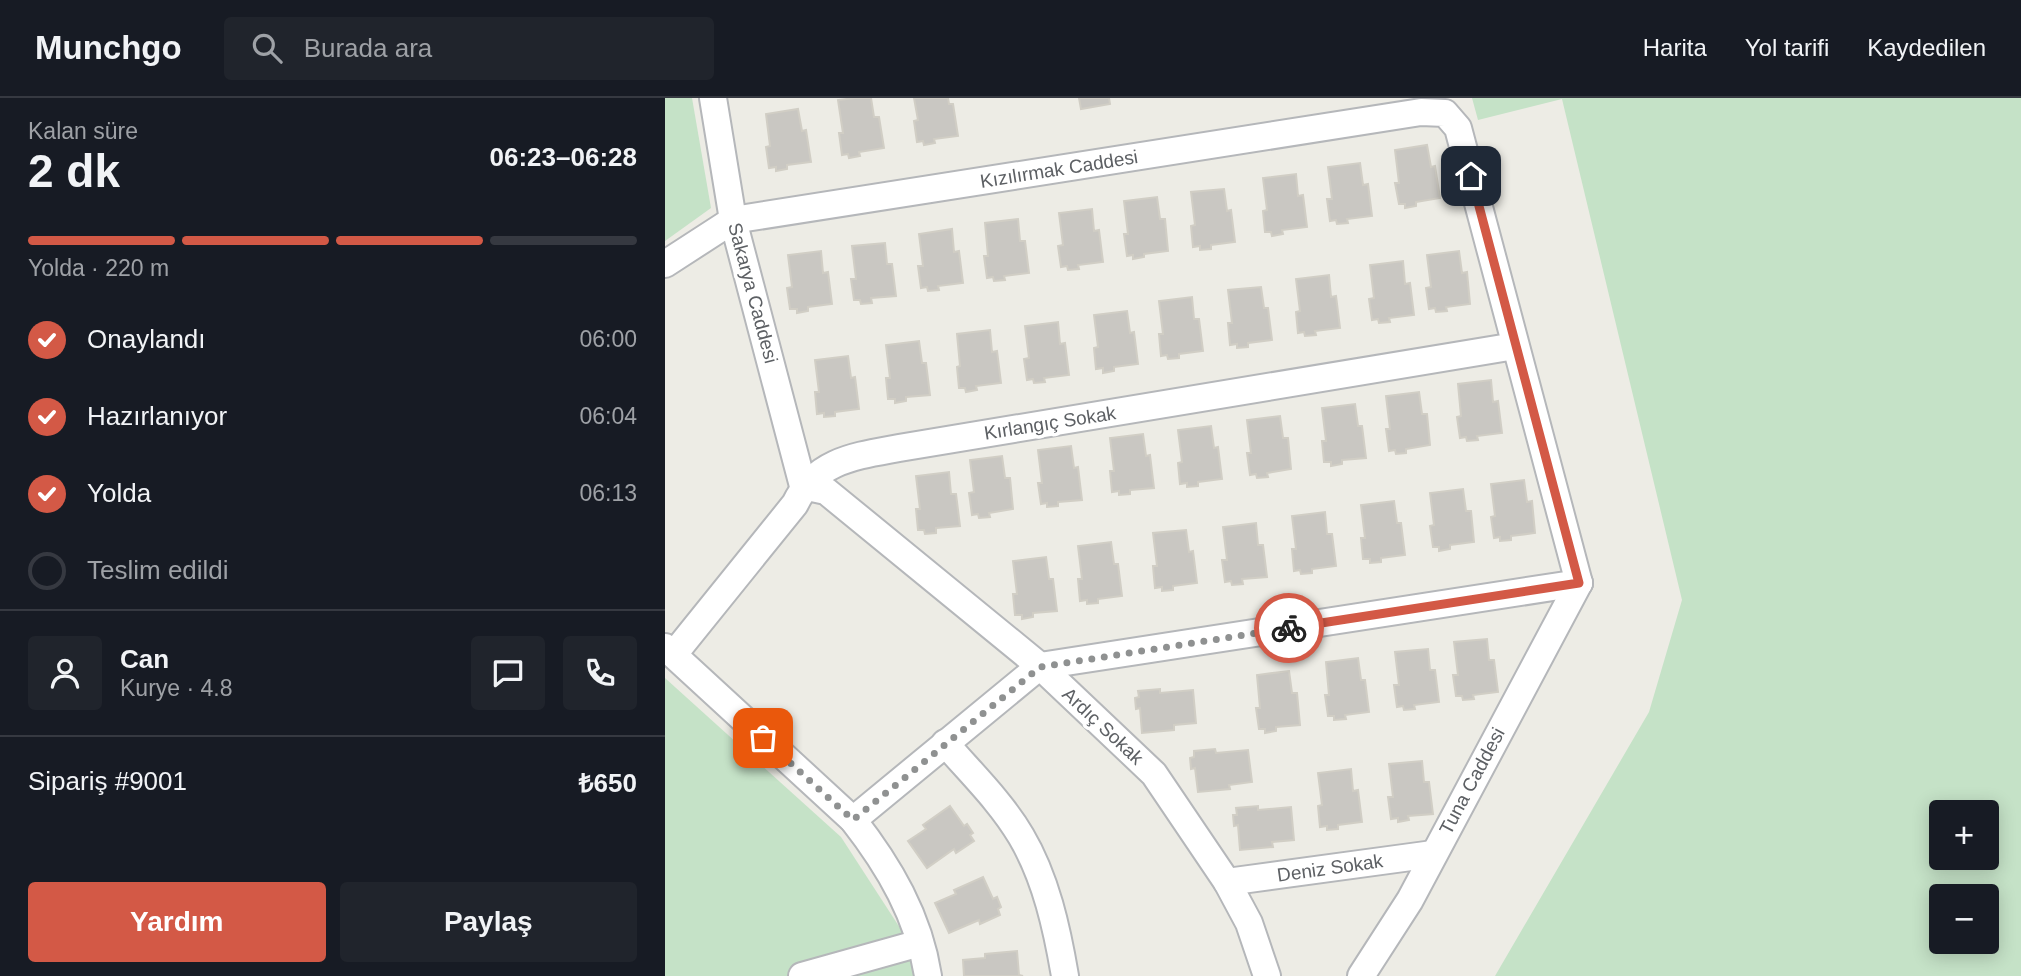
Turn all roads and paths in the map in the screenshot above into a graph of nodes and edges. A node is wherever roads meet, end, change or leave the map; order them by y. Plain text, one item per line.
1 (713, 98) edge
2 (733, 220) junction
3 (665, 264) edge
4 (1515, 346) junction
5 (803, 486) junction
6 (1579, 583) junction
7 (669, 651) edge
8 (1040, 667) junction
9 (945, 743) junction
10 (853, 820) junction
11 (1433, 854) junction
12 (1227, 882) junction
13 (920, 943) junction
14 (802, 976) edge
15 (928, 976) edge
16 (1065, 976) edge
17 (1267, 976) edge
18 (1361, 976) edge

1 - 2 street, Sakarya Caddesi
2 - 3 street, Kızılırmak Caddesi
2 - 4 street, Kızılırmak Caddesi
2 - 5 street, Sakarya Caddesi
4 - 5 street, Kırlangıç Sokak
4 - 6 street
5 - 7 street, Kırlangıç Sokak
5 - 8 street, Ardıç Sokak
6 - 8 street
6 - 11 street, Tuna Caddesi
7 - 10 street
8 - 9 street
8 - 12 street, Ardıç Sokak
9 - 10 street
9 - 16 street
10 - 13 street
11 - 12 street, Deniz Sokak
11 - 18 street, Tuna Caddesi
12 - 17 street, Ardıç Sokak
13 - 14 street
13 - 15 street

